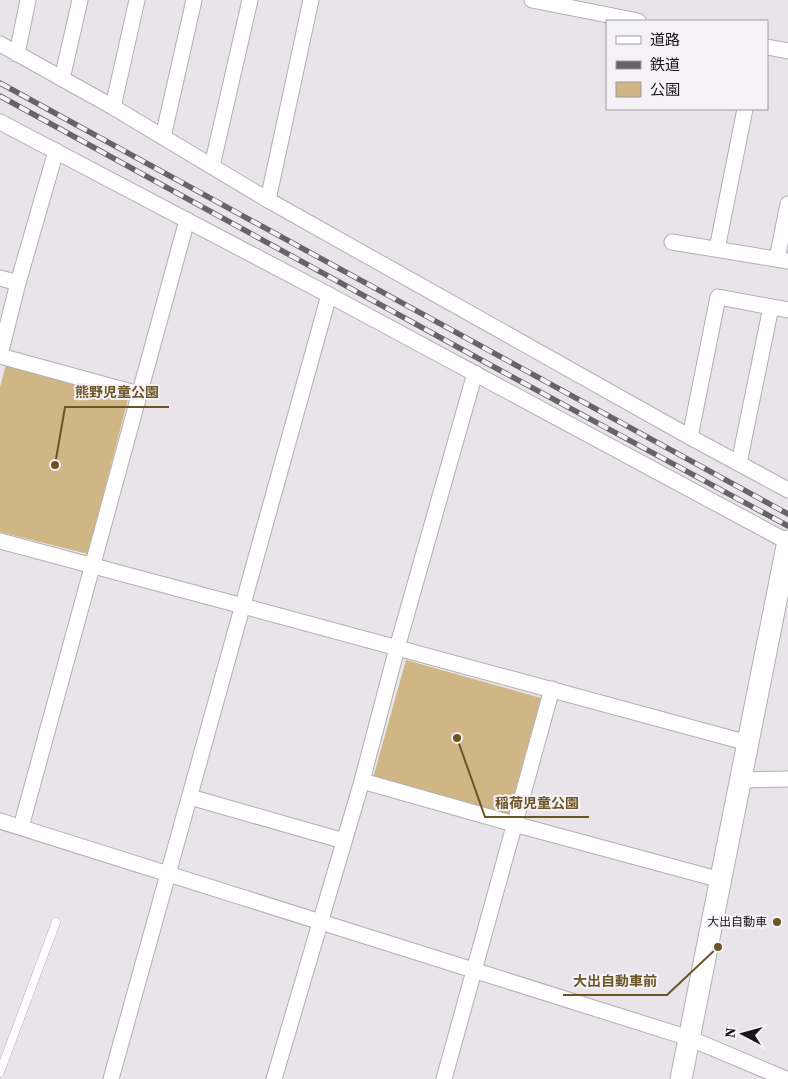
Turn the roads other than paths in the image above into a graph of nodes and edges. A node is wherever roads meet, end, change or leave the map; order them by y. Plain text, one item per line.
1 (28, 0) edge
2 (80, 0) edge
3 (137, 0) edge
4 (194, 0) edge
5 (250, 0) edge
6 (311, 0) edge
7 (532, 0) edge
8 (633, 20) edge
9 (0, 44) edge
10 (768, 47) edge
11 (788, 51) edge
12 (17, 54) junction
13 (62, 79) junction
14 (113, 107) junction
15 (744, 110) edge
16 (0, 122) edge
17 (163, 137) junction
18 (56, 151) junction
19 (212, 166) junction
20 (268, 200) junction
21 (788, 204) edge
22 (187, 220) junction
23 (672, 242) dead end
24 (717, 249) junction
25 (782, 260) edge
26 (0, 278) edge
27 (18, 283) junction
28 (329, 296) junction
29 (771, 307) junction
30 (788, 310) edge
31 (0, 356) edge
32 (475, 373) junction
33 (139, 394) junction
34 (690, 437) junction
35 (738, 463) junction
36 (788, 490) edge
37 (0, 541) edge
38 (788, 541) edge
39 (93, 565) junction
40 (243, 606) junction
41 (397, 648) junction
42 (552, 690) junction
43 (748, 743) junction
44 (788, 779) edge
45 (741, 780) junction
46 (362, 781) junction
47 (190, 797) junction
48 (0, 820) edge
49 (514, 824) junction
50 (20, 827) junction
51 (344, 841) junction
52 (169, 873) junction
53 (721, 880) junction
54 (56, 922) dead end
55 (320, 922) junction
56 (473, 970) junction
57 (689, 1038) junction
58 (0, 1072) edge
59 (111, 1079) edge
60 (274, 1079) edge
61 (444, 1079) edge
62 (681, 1079) edge
63 (786, 1079) edge

1 - 12 street
2 - 13 street
3 - 14 street
4 - 17 street
5 - 19 street
6 - 20 street
7 - 8 street
9 - 12 street
10 - 11 street
12 - 13 street
13 - 14 street
14 - 17 street
15 - 24 street
16 - 18 street
17 - 19 street
18 - 22 street
18 - 27 street
19 - 20 street
20 - 34 street
21 - 25 street
22 - 28 street
22 - 33 street
23 - 24 street
24 - 25 street
26 - 27 street
27 - 31 street
28 - 32 street
28 - 40 street
29 - 30 street
29 - 34 street
29 - 35 street
31 - 33 street
32 - 38 street
32 - 41 street
33 - 39 street
34 - 35 street
35 - 36 street
37 - 39 street
38 - 43 street
39 - 40 street
39 - 50 street
40 - 41 street
40 - 47 street
41 - 42 street
41 - 46 street
42 - 43 street
42 - 49 street
43 - 45 street
44 - 45 street
45 - 53 street
46 - 49 street
46 - 51 street
47 - 51 street
47 - 52 street
48 - 50 street
49 - 53 street
49 - 56 street
50 - 52 street
51 - 55 street
52 - 55 street
52 - 59 street
53 - 57 street
54 - 58 lane
55 - 56 street
55 - 60 street
56 - 57 street
56 - 61 street
57 - 62 street
57 - 63 street

